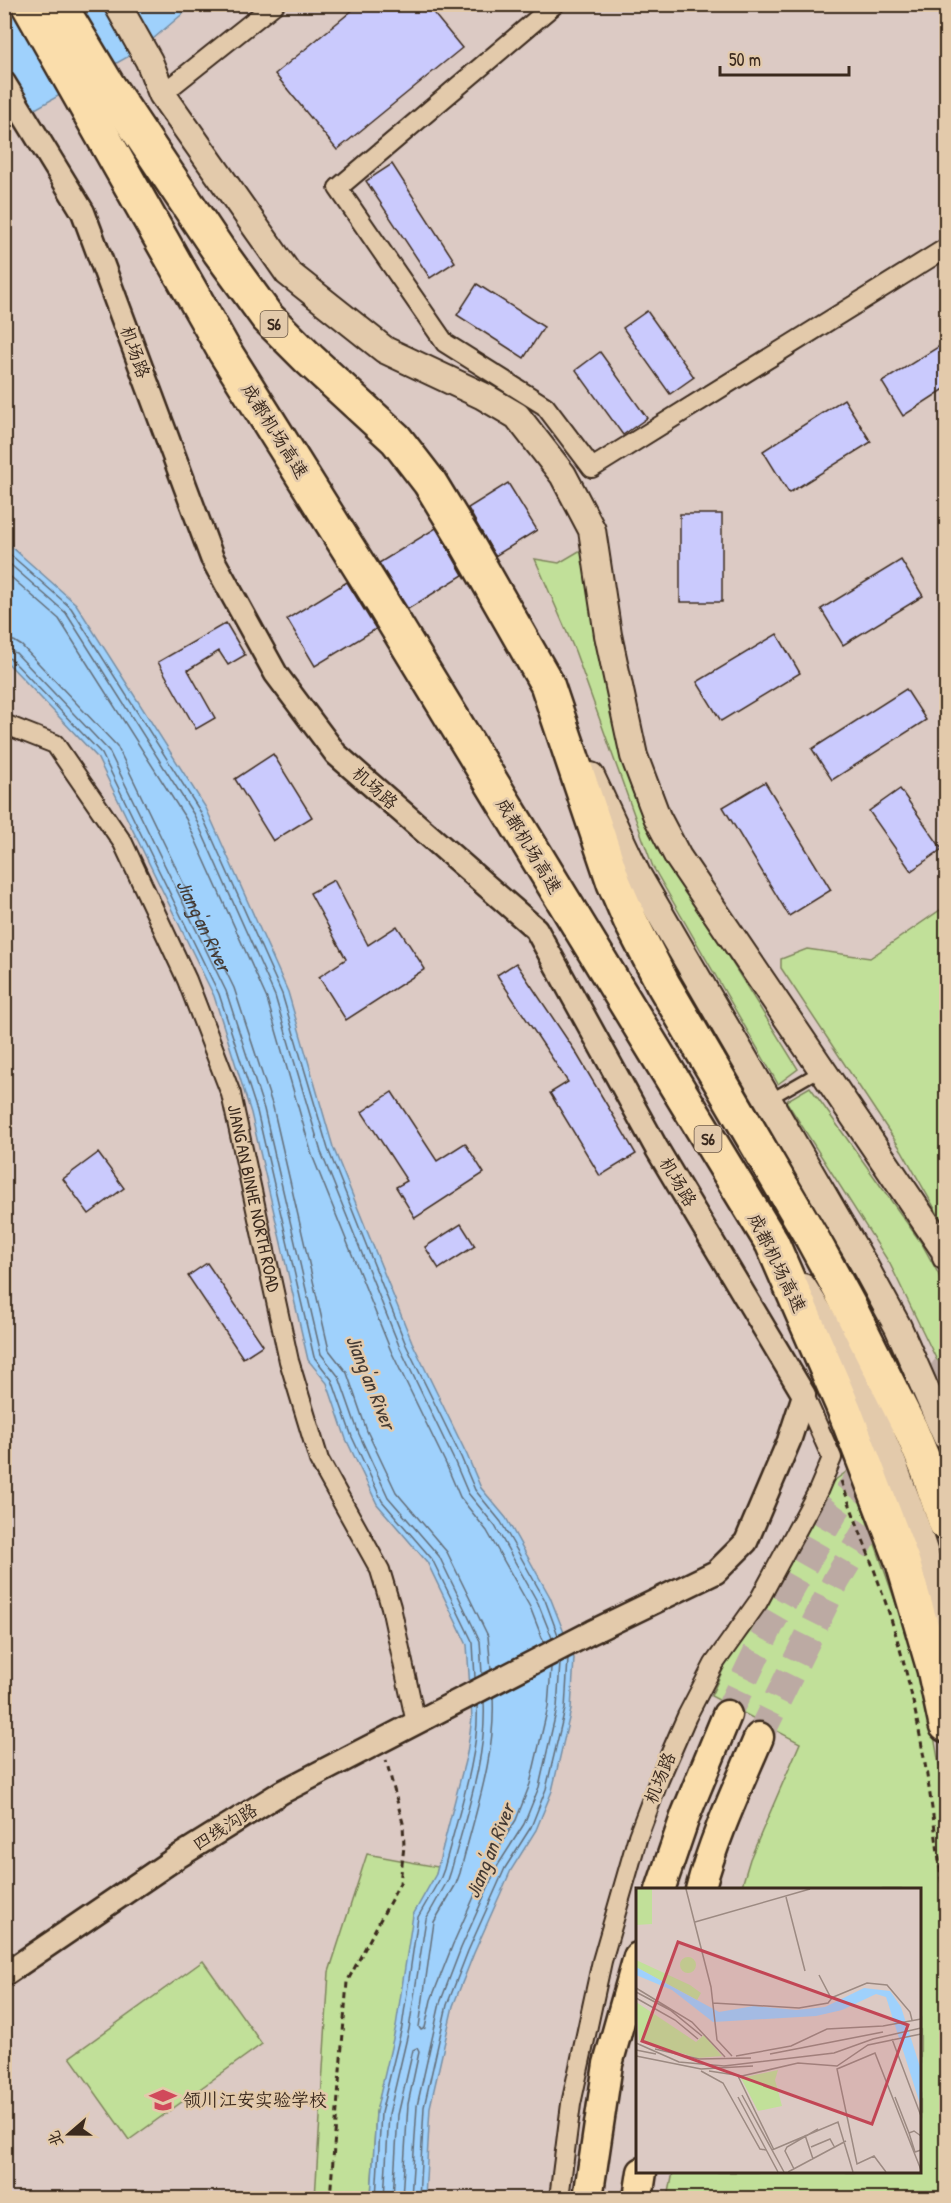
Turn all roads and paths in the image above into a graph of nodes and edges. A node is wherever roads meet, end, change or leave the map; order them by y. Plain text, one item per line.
1 (28, 4) edge
2 (59, 4) edge
3 (117, 4) edge
4 (275, 4) edge
5 (555, 4) edge
6 (4, 83) edge
7 (94, 91) junction
8 (162, 94) junction
9 (946, 248) edge
10 (547, 684) junction
11 (4, 724) edge
12 (821, 1070) junction
13 (779, 1094) dead end
14 (772, 1243) junction
15 (946, 1257) edge
16 (920, 1374) junction
17 (804, 1395) junction
18 (946, 1420) edge
19 (946, 1436) edge
20 (832, 1458) junction
21 (946, 1524) edge
22 (946, 1624) edge
23 (727, 1715) tunnel mouth
24 (416, 1723) junction
25 (946, 1725) edge
26 (759, 1737) tunnel mouth
27 (381, 1741) junction
28 (661, 1888) edge
29 (701, 1888) edge
30 (946, 1918) edge
31 (636, 1964) edge
32 (4, 1975) edge
33 (946, 2159) edge
34 (642, 2173) edge
35 (330, 2199) edge
36 (559, 2199) edge
37 (588, 2199) edge
38 (638, 2199) edge
39 (940, 2199) edge

1 - 7 highway, 成都机场高速 / S6
2 - 7 highway, 成都机场高速 / S6
3 - 8 main road
4 - 8 street
5 - 9 street
6 - 17 street, 机场路
7 - 10 highway, 成都机场高速 / S6
7 - 14 highway, 成都机场高速 / S6
8 - 12 main road
10 - 16 main road
10 - 21 highway, 成都机场高速 / S6
11 - 24 street, JIANG'AN BINHE NORTH ROAD
12 - 13 lane
12 - 15 main road
14 - 22 main road
14 - 25 highway, 成都机场高速 / S6
16 - 18 main road
16 - 19 main road
17 - 20 street, 机场路
17 - 24 street, 四线沟路
20 - 30 path
20 - 36 street, 机场路
23 - 28 main road
24 - 27 street, 四线沟路
26 - 29 main road
27 - 32 street, 四线沟路
27 - 35 path
31 - 37 main road
33 - 39 path
34 - 38 main road

